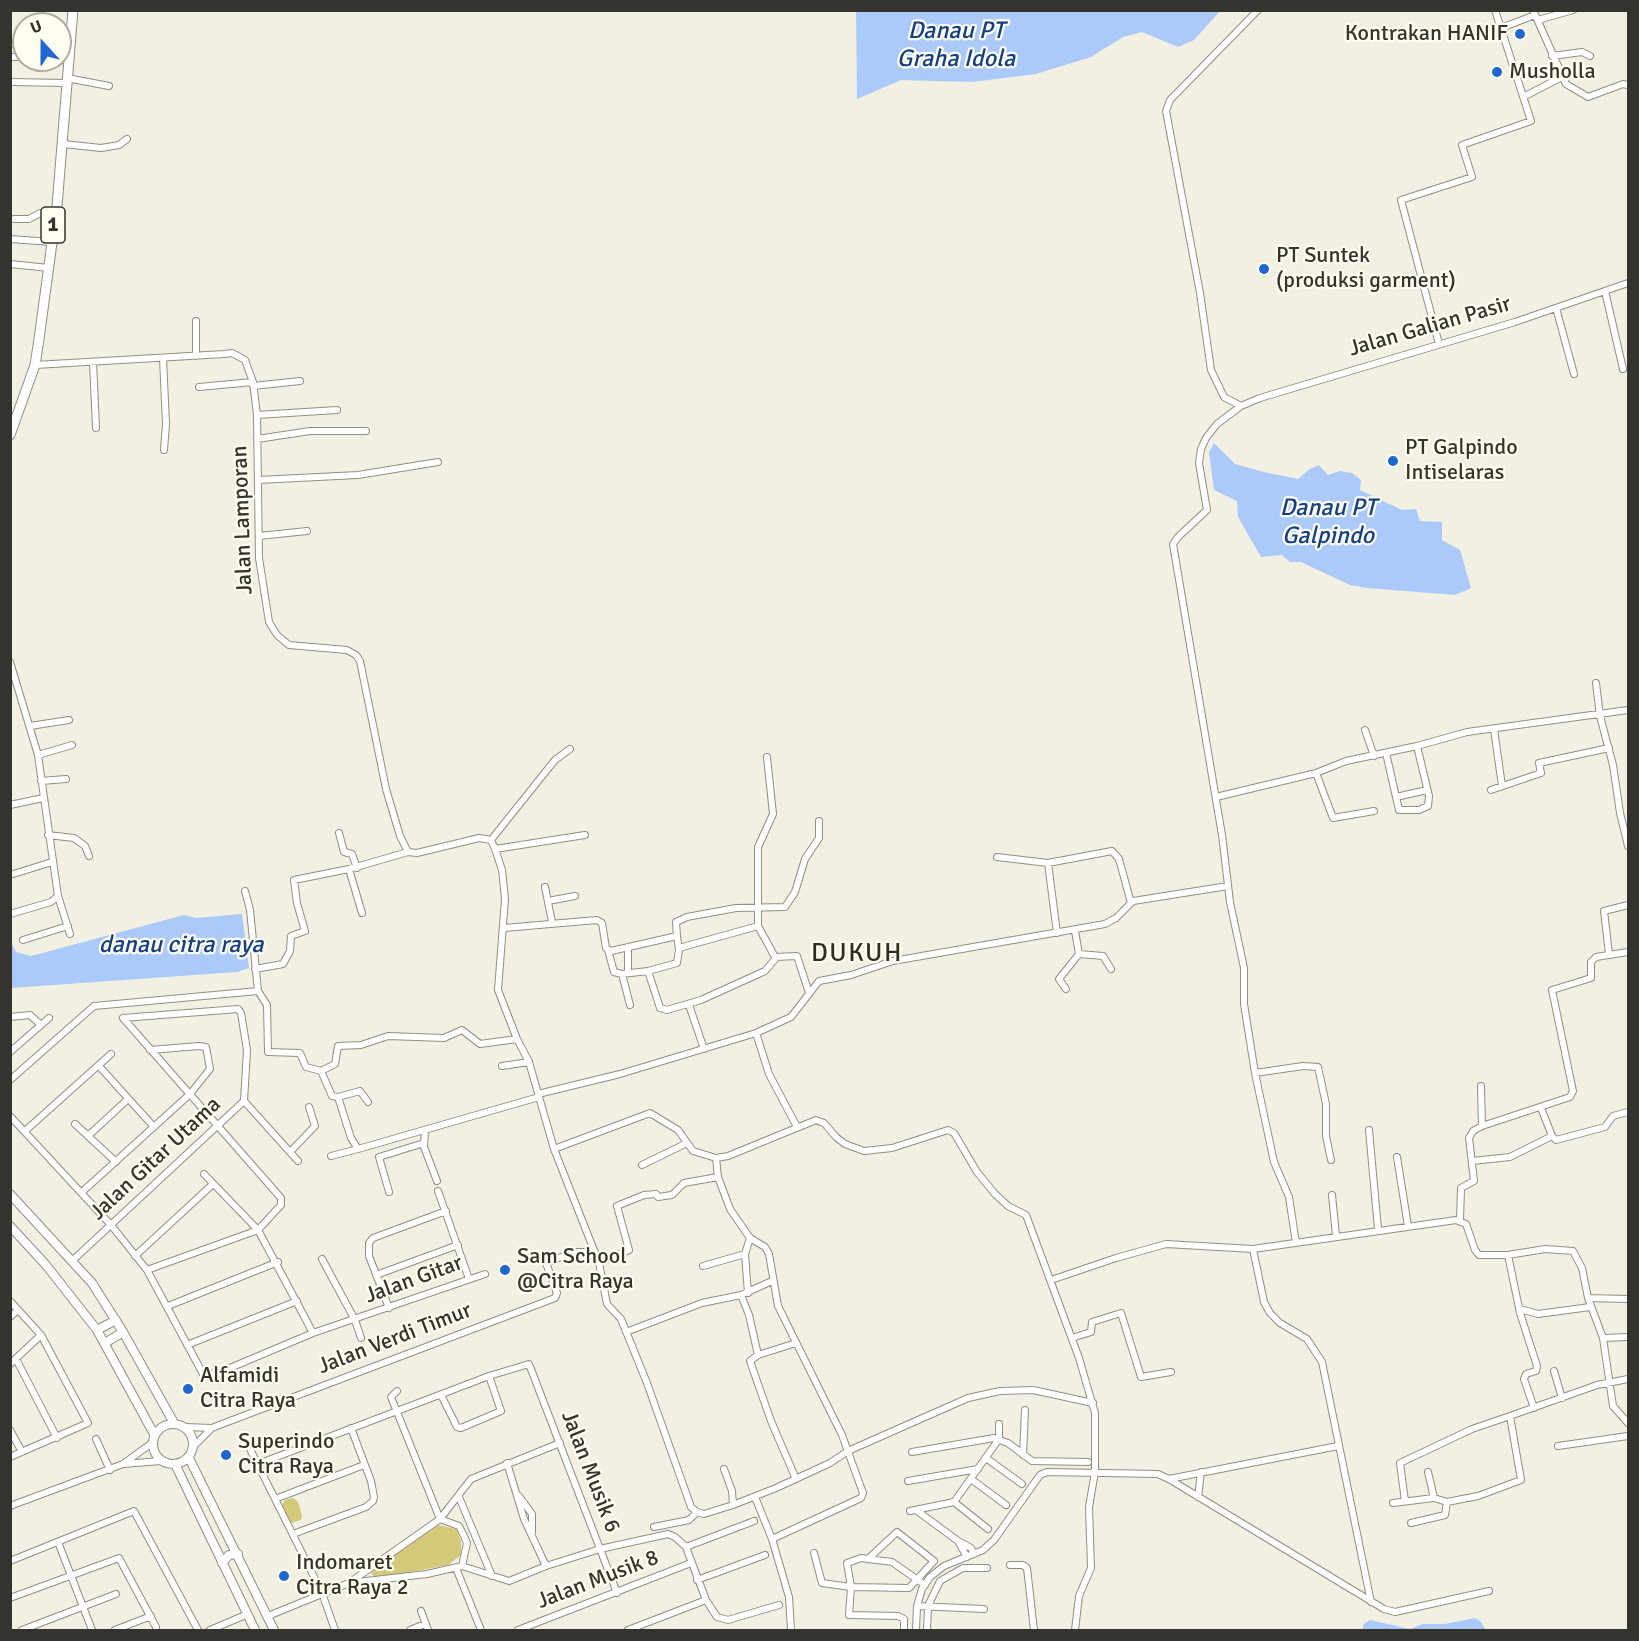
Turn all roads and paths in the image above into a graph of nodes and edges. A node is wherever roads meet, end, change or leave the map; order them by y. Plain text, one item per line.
1 (73, 10) edge
2 (1258, 10) edge
3 (1495, 10) edge
4 (1573, 10) edge
5 (1535, 15) edge
6 (72, 27) edge
7 (1501, 28) junction
8 (1552, 56) junction
9 (1590, 56) dead end
10 (66, 72) edge
11 (1562, 77) junction
12 (67, 80) junction
13 (10, 82) edge
14 (1629, 85) edge
15 (109, 86) dead end
16 (1523, 97) junction
17 (127, 138) dead end
18 (63, 144) junction
19 (55, 216) junction
20 (14, 219) dead end
21 (10, 239) edge
22 (52, 243) junction
23 (10, 264) edge
24 (49, 268) junction
25 (1629, 283) edge
26 (1605, 291) junction
27 (1556, 308) junction
28 (196, 321) dead end
29 (1439, 344) junction
30 (196, 356) junction
31 (163, 358) junction
32 (93, 362) junction
33 (35, 364) junction
34 (1623, 369) dead end
35 (1574, 375) dead end
36 (300, 381) dead end
37 (253, 384) junction
38 (199, 387) dead end
39 (1241, 406) junction
40 (337, 410) dead end
41 (257, 415) junction
42 (96, 428) dead end
43 (366, 431) dead end
44 (10, 435) edge
45 (257, 439) junction
46 (164, 450) dead end
47 (438, 462) dead end
48 (258, 480) junction
49 (307, 531) dead end
50 (259, 536) junction
51 (10, 662) edge
52 (1596, 683) dead end
53 (1629, 710) edge
54 (1600, 716) junction
55 (69, 720) dead end
56 (30, 726) junction
57 (1494, 729) junction
58 (1365, 730) dead end
59 (72, 745) dead end
60 (1417, 746) junction
61 (1609, 748) junction
62 (570, 749) dead end
63 (1386, 753) junction
64 (38, 755) junction
65 (1374, 756) junction
66 (767, 757) dead end
67 (1316, 773) junction
68 (66, 779) dead end
69 (41, 781) junction
70 (1502, 786) junction
71 (1427, 790) junction
72 (1491, 790) dead end
73 (1216, 797) junction
74 (1396, 797) junction
75 (43, 798) junction
76 (10, 805) edge
77 (1374, 811) dead end
78 (819, 821) dead end
79 (339, 833) dead end
80 (48, 835) junction
81 (585, 835) dead end
82 (490, 840) junction
83 (1629, 846) edge
84 (495, 849) junction
85 (408, 852) junction
86 (89, 856) dead end
87 (997, 857) dead end
88 (52, 862) junction
89 (1048, 863) junction
90 (357, 867) junction
91 (349, 869) junction
92 (10, 875) edge
93 (1228, 885) junction
94 (545, 887) dead end
95 (245, 891) dead end
96 (58, 896) junction
97 (575, 896) dead end
98 (548, 901) junction
99 (1131, 903) junction
100 (1629, 905) edge
101 (757, 907) junction
102 (362, 913) dead end
103 (10, 914) edge
104 (552, 922) junction
105 (68, 926) junction
106 (758, 926) junction
107 (504, 928) junction
108 (1075, 931) junction
109 (1057, 933) junction
110 (70, 934) dead end
111 (676, 936) junction
112 (23, 940) dead end
113 (628, 947) junction
114 (679, 948) junction
115 (608, 950) junction
116 (1629, 952) edge
117 (1079, 954) junction
118 (1609, 954) junction
119 (776, 958) junction
120 (255, 968) junction
121 (1111, 969) dead end
122 (648, 971) junction
123 (625, 974) junction
124 (1066, 989) dead end
125 (258, 990) junction
126 (809, 993) junction
127 (630, 1005) dead end
128 (689, 1005) junction
129 (10, 1017) edge
130 (49, 1018) dead end
131 (41, 1025) junction
132 (756, 1034) junction
133 (517, 1039) junction
134 (704, 1049) junction
135 (150, 1050) junction
136 (10, 1052) edge
137 (111, 1054) dead end
138 (529, 1062) junction
139 (99, 1066) junction
140 (502, 1066) dead end
141 (321, 1071) junction
142 (1255, 1073) junction
143 (10, 1080) edge
144 (1481, 1086) dead end
145 (190, 1094) junction
146 (538, 1095) junction
147 (338, 1097) junction
148 (128, 1098) junction
149 (244, 1101) junction
150 (368, 1102) dead end
151 (309, 1107) dead end
152 (1541, 1108) junction
153 (1629, 1112) edge
154 (10, 1116) edge
155 (75, 1124) dead end
156 (216, 1125) junction
157 (1482, 1126) junction
158 (154, 1127) junction
159 (796, 1127) junction
160 (424, 1130) junction
161 (1370, 1130) dead end
162 (25, 1131) junction
163 (88, 1136) junction
164 (1552, 1136) junction
165 (424, 1143) junction
166 (687, 1143) junction
167 (357, 1149) junction
168 (554, 1149) junction
169 (291, 1151) junction
170 (331, 1156) dead end
171 (1397, 1157) dead end
172 (716, 1158) junction
173 (1331, 1160) dead end
174 (298, 1161) dead end
175 (1472, 1161) junction
176 (116, 1162) junction
177 (642, 1165) dead end
178 (204, 1174) dead end
179 (718, 1177) junction
180 (437, 1181) dead end
181 (213, 1184) junction
182 (438, 1191) dead end
183 (82, 1192) junction
184 (389, 1192) dead end
185 (10, 1194) edge
186 (1332, 1195) dead end
187 (446, 1211) junction
188 (1460, 1220) junction
189 (111, 1225) junction
190 (10, 1226) edge
191 (1408, 1226) junction
192 (1378, 1229) junction
193 (258, 1230) junction
194 (1336, 1236) junction
195 (750, 1238) junction
196 (1296, 1244) junction
197 (458, 1245) junction
198 (1253, 1249) junction
199 (595, 1252) junction
200 (745, 1254) junction
201 (1508, 1255) junction
202 (135, 1256) junction
203 (322, 1259) dead end
204 (72, 1262) junction
205 (278, 1262) junction
206 (599, 1263) junction
207 (703, 1266) dead end
208 (147, 1270) junction
209 (485, 1274) dead end
210 (376, 1275) junction
211 (470, 1279) junction
212 (1051, 1280) junction
213 (772, 1281) junction
214 (745, 1294) junction
215 (1588, 1298) junction
216 (1629, 1299) edge
217 (10, 1301) edge
218 (297, 1301) junction
219 (168, 1306) junction
220 (1590, 1306) junction
221 (389, 1308) junction
222 (1520, 1309) junction
223 (18, 1310) junction
224 (10, 1317) edge
225 (116, 1320) junction
226 (355, 1320) junction
227 (97, 1330) junction
228 (123, 1332) junction
229 (626, 1332) junction
230 (313, 1333) junction
231 (41, 1335) junction
232 (1629, 1337) edge
233 (361, 1338) dead end
234 (1072, 1338) junction
235 (1603, 1338) junction
236 (105, 1343) junction
237 (796, 1343) junction
238 (187, 1345) junction
239 (758, 1355) junction
240 (16, 1359) junction
241 (10, 1364) edge
242 (1554, 1371) dead end
243 (1171, 1372) dead end
244 (489, 1376) junction
245 (1629, 1379) edge
246 (1611, 1381) junction
247 (397, 1391) dead end
248 (441, 1395) junction
249 (1562, 1398) junction
250 (1093, 1403) junction
251 (1534, 1408) junction
252 (1025, 1410) dead end
253 (397, 1411) junction
254 (1510, 1416) junction
255 (1627, 1419) edge
256 (174, 1423) junction
257 (999, 1424) dead end
258 (185, 1427) junction
259 (212, 1428) junction
260 (351, 1428) junction
261 (10, 1430) edge
262 (1629, 1436) edge
263 (57, 1438) junction
264 (153, 1438) junction
265 (96, 1439) dead end
266 (999, 1439) junction
267 (560, 1443) junction
268 (194, 1446) junction
269 (1338, 1446) junction
270 (1558, 1446) dead end
271 (250, 1449) dead end
272 (848, 1451) junction
273 (22, 1452) junction
274 (912, 1452) dead end
275 (1023, 1455) junction
276 (10, 1457) edge
277 (189, 1458) junction
278 (986, 1458) junction
279 (161, 1461) junction
280 (1088, 1462) dead end
281 (507, 1463) junction
282 (123, 1464) junction
283 (175, 1464) junction
284 (258, 1464) junction
285 (364, 1465) junction
286 (724, 1469) dead end
287 (978, 1469) junction
288 (110, 1470) junction
289 (1095, 1472) junction
290 (1201, 1472) junction
291 (1428, 1472) dead end
292 (796, 1479) junction
293 (971, 1479) junction
294 (1168, 1479) junction
295 (908, 1481) dead end
296 (1022, 1484) dead end
297 (459, 1497) junction
298 (755, 1497) junction
299 (1198, 1497) junction
300 (1434, 1498) junction
301 (275, 1499) junction
302 (954, 1502) junction
303 (1405, 1502) junction
304 (1447, 1502) junction
305 (1393, 1503) dead end
306 (733, 1505) junction
307 (10, 1506) edge
308 (1006, 1506) dead end
309 (697, 1512) junction
310 (440, 1519) junction
311 (754, 1521) dead end
312 (1411, 1523) dead end
313 (654, 1527) dead end
314 (988, 1529) dead end
315 (293, 1534) junction
316 (772, 1539) junction
317 (57, 1542) junction
318 (686, 1547) junction
319 (600, 1549) junction
320 (814, 1553) dead end
321 (238, 1554) junction
322 (765, 1554) dead end
323 (970, 1555) junction
324 (868, 1559) junction
325 (10, 1561) edge
326 (222, 1563) junction
327 (691, 1563) junction
328 (1010, 1565) dead end
329 (546, 1566) junction
330 (459, 1567) junction
331 (987, 1568) dead end
332 (71, 1575) junction
333 (492, 1576) junction
334 (697, 1580) junction
335 (917, 1580) junction
336 (349, 1583) junction
337 (925, 1585) junction
338 (851, 1587) junction
339 (1489, 1592) dead end
340 (322, 1593) junction
341 (617, 1593) junction
342 (117, 1594) dead end
343 (10, 1598) edge
344 (706, 1600) junction
345 (1371, 1602) junction
346 (779, 1605) dead end
347 (917, 1606) junction
348 (928, 1606) junction
349 (84, 1607) junction
350 (984, 1609) dead end
351 (421, 1611) dead end
352 (248, 1614) junction
353 (151, 1616) junction
354 (268, 1616) junction
355 (156, 1627) dead end
356 (427, 1627) edge
357 (22, 1630) edge
358 (92, 1630) edge
359 (115, 1630) edge
360 (198, 1630) edge
361 (210, 1630) edge
362 (255, 1630) edge
363 (274, 1630) edge
364 (335, 1630) edge
365 (410, 1630) edge
366 (482, 1630) edge
367 (518, 1630) edge
368 (627, 1630) edge
369 (790, 1630) edge
370 (904, 1630) edge
371 (916, 1630) edge
372 (927, 1630) edge
373 (1034, 1630) edge
374 (1075, 1630) edge

1 - 6 highway, 1
2 - 39 street
3 - 7 street
4 - 5 street
5 - 7 street
5 - 8 street
7 - 16 street
8 - 9 street
8 - 11 street
10 - 12 highway, 1
11 - 14 street
11 - 16 street
12 - 13 street
12 - 15 street
12 - 18 highway, 1
16 - 29 street
17 - 18 street
18 - 19 highway, 1
19 - 20 street
19 - 22 highway, 1
21 - 22 street
22 - 24 highway, 1
23 - 24 street
24 - 33 highway, 1
25 - 26 street, Jalan Galian Pasir
26 - 27 street, Jalan Galian Pasir
26 - 34 street
27 - 29 street, Jalan Galian Pasir
27 - 35 street
28 - 30 street
29 - 39 street, Jalan Galian Pasir
30 - 31 street, Jalan Lamporan
30 - 37 street, Jalan Lamporan
31 - 32 street, Jalan Lamporan
31 - 46 street
32 - 33 street, Jalan Lamporan
32 - 42 street
33 - 44 highway, 1
36 - 37 street
37 - 38 street
37 - 41 street, Jalan Lamporan
39 - 73 street, Jalan Galian Pasir
40 - 41 street
41 - 45 street, Jalan Lamporan
43 - 45 street
45 - 48 street, Jalan Lamporan
47 - 48 street
48 - 50 street, Jalan Lamporan
49 - 50 street
50 - 85 street, Jalan Lamporan
51 - 56 street
52 - 54 street
53 - 54 street
54 - 57 street
54 - 61 street
55 - 56 street
56 - 64 street
57 - 60 street
57 - 70 street
58 - 65 street
59 - 64 street
60 - 63 street
60 - 71 street
61 - 70 street
61 - 83 street
62 - 82 street
63 - 65 street
63 - 74 street
64 - 69 street
65 - 67 street
66 - 101 street
67 - 73 street
67 - 77 street
68 - 69 street
69 - 75 street
70 - 72 street
71 - 74 street
71 - 74 street
73 - 93 street
75 - 76 street
75 - 80 street
78 - 101 street
79 - 90 street
80 - 86 street
80 - 88 street
81 - 84 street
82 - 84 street
82 - 85 street
84 - 107 street
85 - 90 street
87 - 89 street
88 - 92 street
88 - 96 street
89 - 99 street
89 - 109 street
90 - 91 street
91 - 102 street
91 - 120 street
93 - 99 street
93 - 142 street
94 - 98 street
95 - 120 street
96 - 103 street
96 - 105 street
97 - 98 street
98 - 104 street
99 - 108 street
100 - 118 street
101 - 106 street
101 - 111 street
104 - 107 street
104 - 115 street
105 - 110 street
105 - 112 street
106 - 114 street
106 - 119 street
107 - 133 street
108 - 109 street
108 - 117 street
109 - 126 street
111 - 113 street
111 - 114 street
113 - 115 street
113 - 123 street
114 - 122 street
115 - 123 street
116 - 118 street
117 - 121 street
117 - 124 street
118 - 152 street
119 - 126 street
119 - 128 street
120 - 125 street
122 - 123 street
122 - 128 street
123 - 127 street
125 - 141 street
125 - 143 street
126 - 132 street
128 - 134 street
129 - 131 street
130 - 131 street
131 - 136 street
132 - 134 street
132 - 159 street
133 - 138 street
133 - 141 street
134 - 146 street
135 - 145 street
135 - 145 street
135 - 149 street, Jalan Gitar Utama
137 - 139 street
138 - 140 street
138 - 146 street
139 - 148 street
139 - 162 street
141 - 147 street
142 - 173 street
142 - 196 street
144 - 157 street
145 - 156 street
145 - 158 street
146 - 160 street
146 - 168 street
147 - 150 street
147 - 167 street
148 - 158 street
148 - 163 street
149 - 156 street, Jalan Gitar Utama
149 - 169 street
151 - 169 street
152 - 157 street
152 - 164 street
153 - 164 street
154 - 162 street, Jalan Gitar
155 - 163 street
156 - 189 street, Jalan Gitar Utama
156 - 193 street
157 - 175 street
158 - 176 street
159 - 172 street
159 - 212 street
160 - 165 street
160 - 167 street
161 - 192 street
162 - 183 street, Jalan Gitar
163 - 176 street
164 - 175 street
165 - 180 street
165 - 184 street
166 - 168 street
166 - 172 street
166 - 177 street
167 - 170 street
168 - 199 street
169 - 174 street
171 - 191 street
172 - 179 street
175 - 188 street
176 - 183 street
178 - 181 street
179 - 195 street
179 - 206 street
181 - 193 street
181 - 202 street
182 - 187 street
183 - 189 street, Jalan Gitar
185 - 204 main road
186 - 194 street
187 - 197 street
187 - 210 street
188 - 191 street
188 - 201 street
189 - 202 street, Jalan Gitar
189 - 204 street, Jalan Gitar Utama
190 - 227 main road
191 - 192 street
192 - 194 street
193 - 205 street
193 - 208 street
194 - 196 street
195 - 200 street
195 - 213 street
196 - 198 street
197 - 210 street
197 - 211 street
198 - 212 street
198 - 269 street
199 - 206 street
199 - 259 street, Jalan Verdi Timur
200 - 207 street
200 - 214 street
201 - 215 street
201 - 222 street
202 - 208 street, Jalan Gitar
203 - 226 street, Jalan Gitar
204 - 225 main road
205 - 218 street
205 - 219 street
206 - 229 street
208 - 219 street, Jalan Gitar
209 - 211 street, Jalan Gitar
210 - 221 street
211 - 221 street, Jalan Gitar
212 - 234 street
213 - 214 street
213 - 237 street
214 - 229 street
214 - 239 street
215 - 216 street
215 - 220 street
217 - 223 street
218 - 230 street
218 - 238 street
219 - 238 street, Jalan Gitar
220 - 222 street
220 - 235 street
221 - 226 street, Jalan Gitar
222 - 251 street
223 - 224 street
223 - 231 street
225 - 227 main road
225 - 228 main road
226 - 230 street, Jalan Gitar
226 - 233 street, Jalan Gitar
227 - 236 main road
228 - 236 main road
228 - 256 main road
229 - 309 street
230 - 238 street, Jalan Gitar
231 - 240 street
231 - 263 street
232 - 235 street
234 - 243 street
234 - 250 street
235 - 246 street
236 - 264 main road
237 - 239 street
237 - 272 street
239 - 292 street
240 - 241 street
240 - 263 street
242 - 249 street
244 - 248 street
244 - 248 street
244 - 267 street, Jalan Musik 6
245 - 246 street
246 - 249 street
246 - 255 street
247 - 253 street
248 - 253 street
249 - 251 street
250 - 272 street
250 - 289 street
251 - 254 street
252 - 275 street
253 - 260 street
253 - 310 street
254 - 303 street
254 - 304 street
256 - 258 main road
256 - 264 main road
257 - 266 street
258 - 259 street, Jalan Verdi Timur
258 - 268 main road
259 - 268 street, Jalan Verdi Timur
260 - 284 street
260 - 285 street
261 - 273 street
262 - 270 street
263 - 273 street
264 - 279 main road
264 - 282 street
265 - 288 street
266 - 274 street
266 - 275 street
266 - 278 street
267 - 281 street
267 - 319 street, Jalan Musik 6
268 - 277 main road
269 - 290 street
269 - 345 street
271 - 284 street
272 - 292 street
272 - 316 street
273 - 276 street
275 - 280 street
277 - 283 main road
277 - 321 main road
278 - 287 street
278 - 296 street
279 - 282 street
279 - 283 main road
281 - 297 street
281 - 329 street
282 - 288 street
283 - 326 main road
284 - 301 street
285 - 301 street
285 - 315 street
286 - 306 street
287 - 293 street
287 - 295 street
288 - 307 street
289 - 294 street
289 - 323 street
289 - 374 street
290 - 294 street
290 - 299 street
291 - 300 street
292 - 298 street
293 - 302 street
293 - 308 street
294 - 299 street
297 - 310 street
297 - 333 street
298 - 306 street
298 - 316 street
299 - 345 street
300 - 303 street
300 - 304 street
301 - 315 street
302 - 314 street
302 - 323 street
303 - 305 street
304 - 312 street
306 - 309 street
309 - 313 street
310 - 330 street
310 - 336 street
311 - 318 street
315 - 340 street
316 - 369 street
317 - 325 street
317 - 332 street
317 - 360 street
318 - 319 street
318 - 327 street
319 - 329 street
319 - 341 street, Jalan Musik 6
320 - 338 street
321 - 326 main road
321 - 354 main road
322 - 334 street
323 - 337 street
324 - 335 street
324 - 335 street
324 - 338 street
326 - 352 main road
327 - 334 street
327 - 341 street, Jalan Musik 8
328 - 373 street
329 - 333 street
330 - 333 street
330 - 336 street
330 - 366 street
331 - 348 street
332 - 343 street
332 - 349 street
332 - 353 street
334 - 344 street
335 - 337 street
335 - 338 street
336 - 340 street
337 - 347 street
338 - 370 street
339 - 345 street
340 - 354 street
340 - 364 street
341 - 367 street, Jalan Musik 8
342 - 349 street
344 - 346 street
344 - 368 street
347 - 348 street
347 - 371 street
348 - 350 street
348 - 372 street
349 - 357 street
349 - 358 street
351 - 356 street
352 - 361 street
352 - 362 main road
353 - 355 street
353 - 359 street
354 - 363 main road
356 - 365 street

